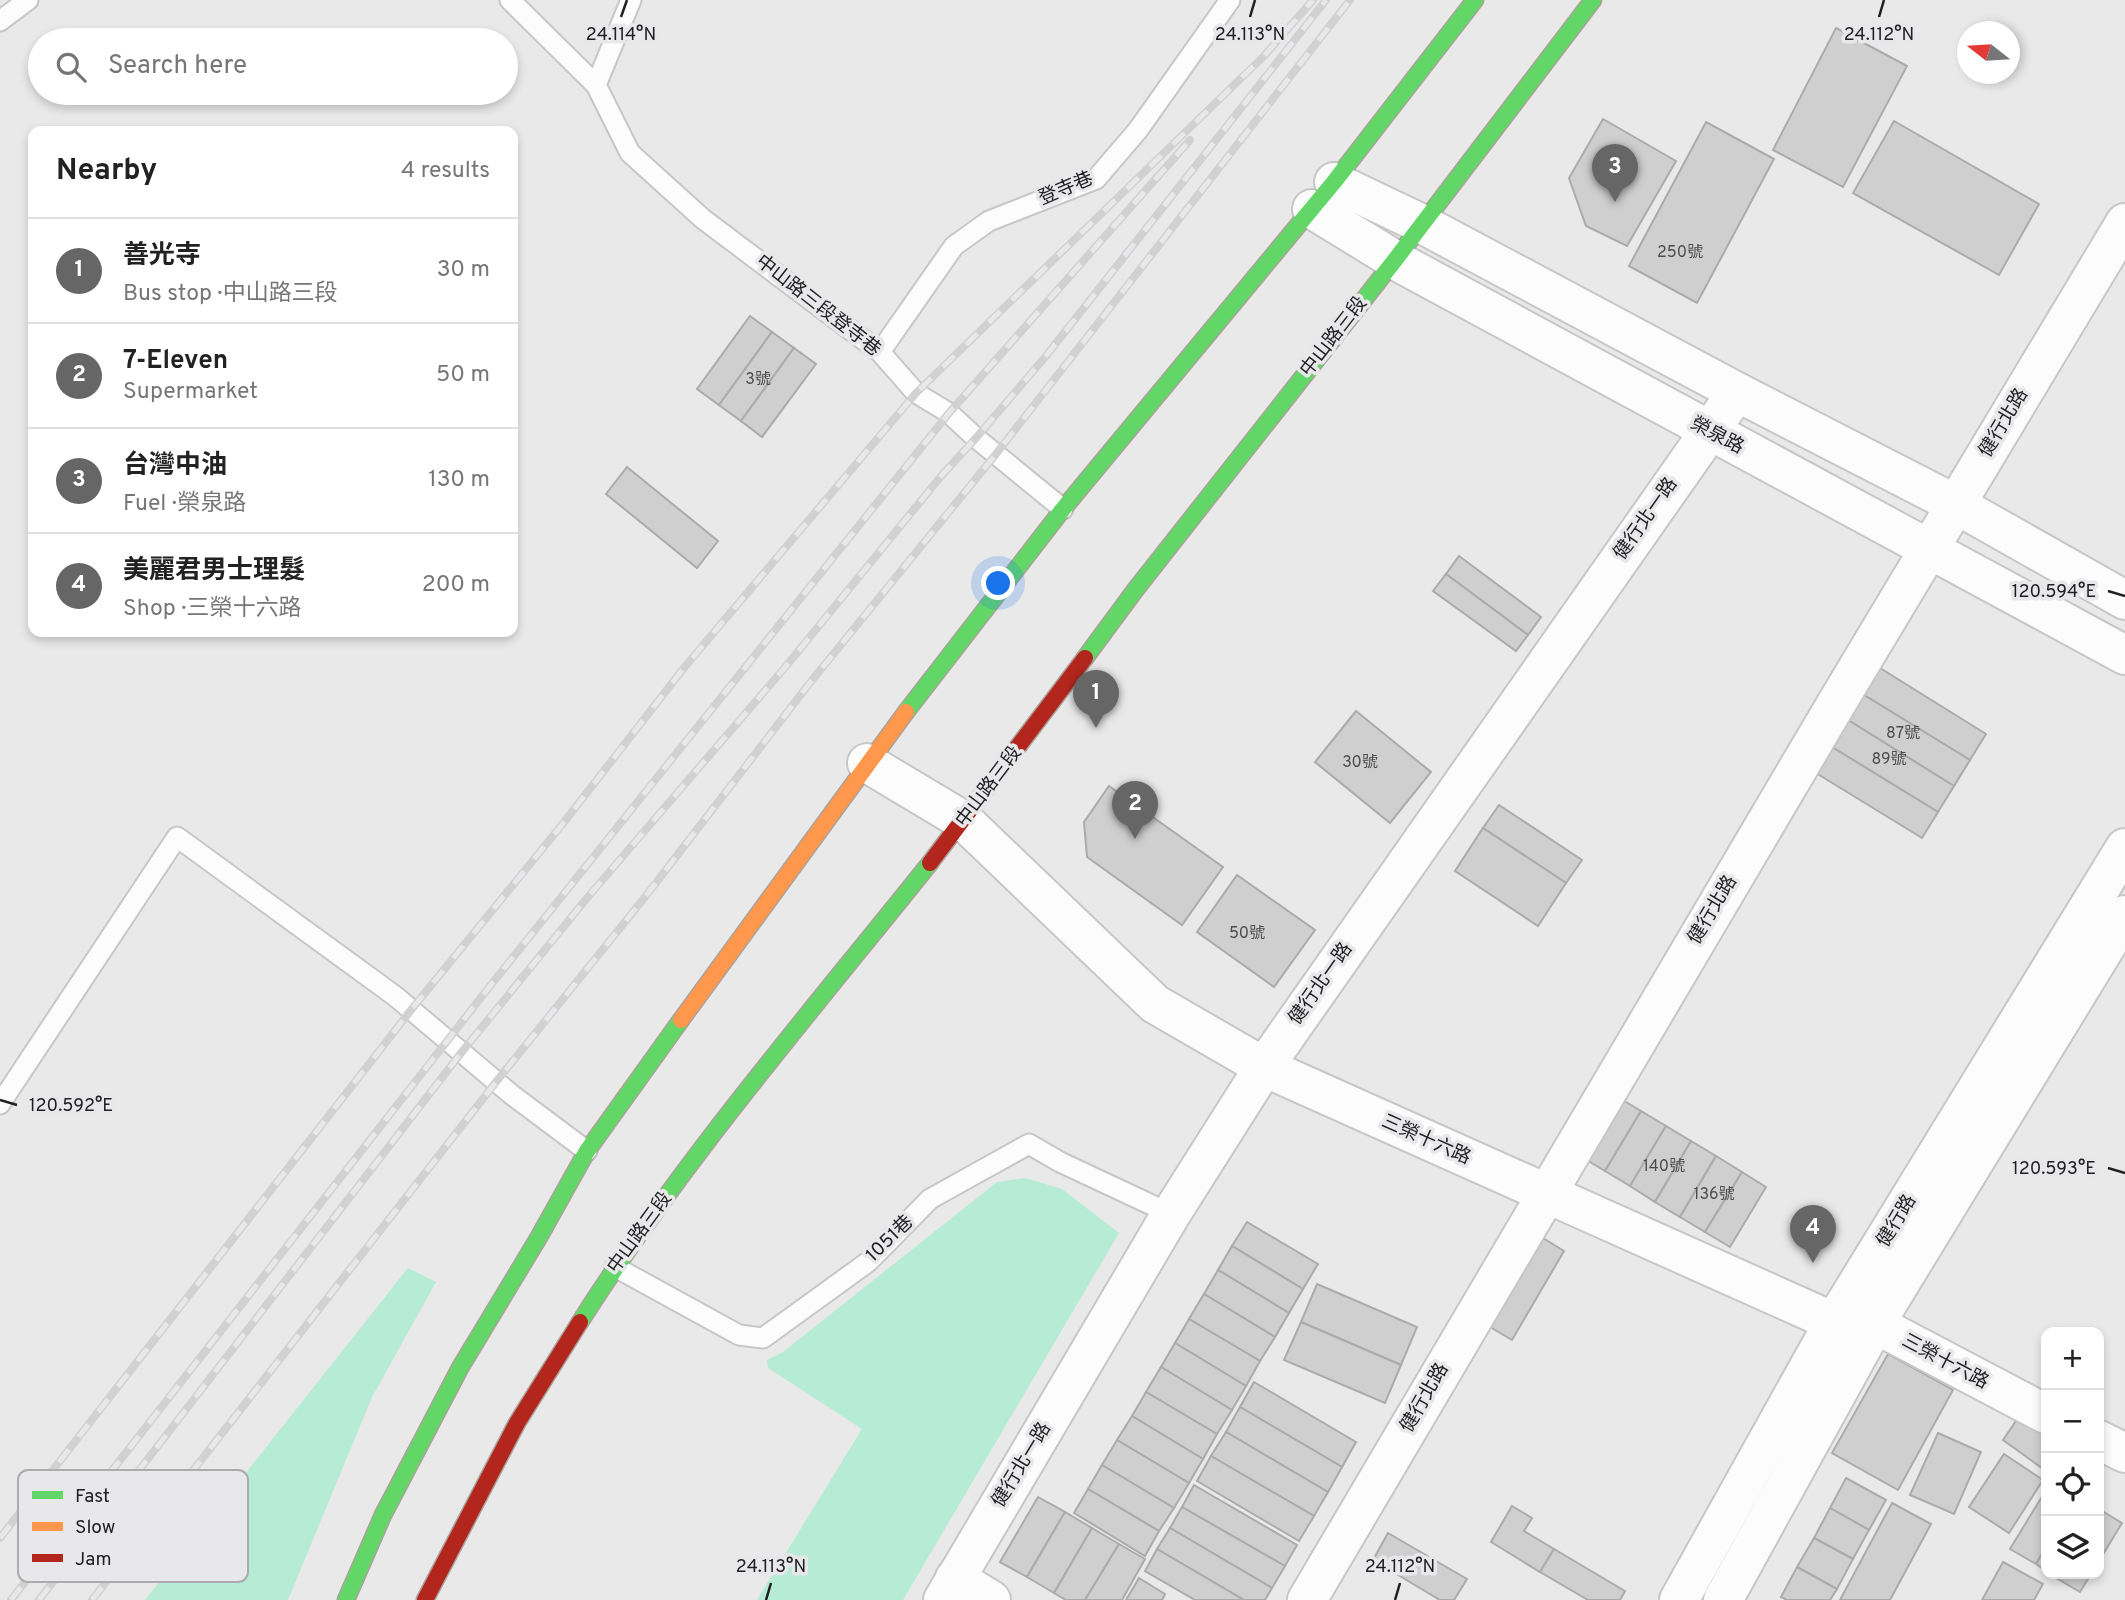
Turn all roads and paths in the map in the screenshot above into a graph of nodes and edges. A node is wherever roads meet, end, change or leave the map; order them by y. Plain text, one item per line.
1 (27, 0) edge
2 (510, 0) edge
3 (631, 0) edge
4 (1230, 0) edge
5 (1475, 0) edge
6 (1593, 0) edge
7 (0, 21) edge
8 (596, 85) junction
9 (1323, 195) junction
10 (2125, 223) edge
11 (1422, 224) junction
12 (1395, 260) junction
13 (880, 352) junction
14 (1737, 392) junction
15 (1708, 431) junction
16 (1955, 504) junction
17 (1063, 509) junction
18 (1928, 548) junction
19 (2125, 600) edge
20 (2125, 655) edge
21 (867, 763) junction
22 (964, 821) junction
23 (2125, 848) edge
24 (2125, 915) edge
25 (1264, 1067) junction
26 (0, 1104) edge
27 (587, 1150) junction
28 (1544, 1194) junction
29 (1171, 1214) junction
30 (615, 1267) junction
31 (1834, 1322) junction
32 (1875, 1324) junction
33 (2041, 1411) edge
34 (2104, 1442) edge
35 (2125, 1453) edge
36 (949, 1589) edge
37 (1737, 1595) edge
38 (346, 1600) edge
39 (425, 1600) edge
40 (990, 1600) edge
41 (1307, 1600) edge
42 (1679, 1600) edge

1 - 7 lane
2 - 8 lane, 中山路三段登寺巷
3 - 8 lane
4 - 13 lane, 登寺巷
5 - 9 main road
6 - 11 main road, 中山路三段
8 - 13 lane, 中山路三段登寺巷
9 - 11 street
9 - 12 street, 榮泉路
9 - 17 main road
10 - 16 street, 健行北路
11 - 12 main road, 中山路三段
11 - 14 street
12 - 15 street, 榮泉路
12 - 22 main road, 中山路三段
13 - 17 lane, 中山路三段登寺巷
14 - 15 street, 健行北一路
14 - 16 street
15 - 18 street, 榮泉路
15 - 25 street, 健行北一路
16 - 18 street, 健行北路
16 - 19 street
17 - 21 main road
18 - 20 street, 榮泉路
18 - 28 street, 健行北路
21 - 22 street, 三榮十六路
21 - 27 main road
22 - 25 street, 三榮十六路
22 - 30 main road, 中山路三段
23 - 31 street, 健行路
24 - 32 street, 健行路
25 - 28 street, 三榮十六路
25 - 29 street, 健行北一路
26 - 27 lane
27 - 38 main road
28 - 31 street, 三榮十六路
28 - 41 street, 健行北路
29 - 30 lane, 1051巷
29 - 36 street, 健行北一路
30 - 39 main road, 中山路三段
31 - 32 street, 三榮十六路
31 - 42 street, 健行路
32 - 33 street, 三榮十六路
32 - 37 street, 健行路
34 - 35 street
36 - 40 street

